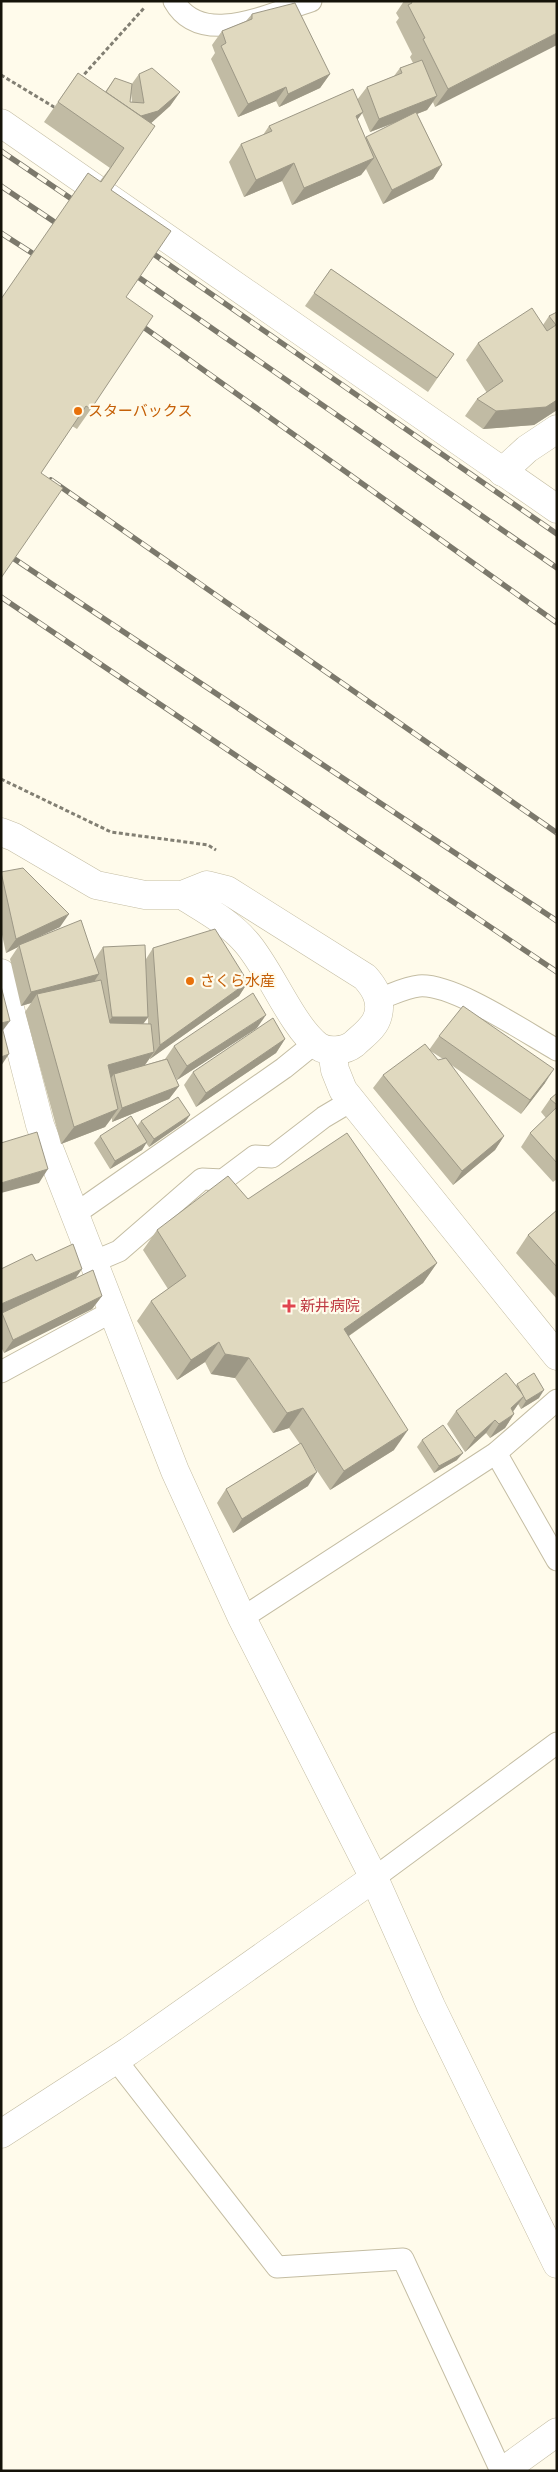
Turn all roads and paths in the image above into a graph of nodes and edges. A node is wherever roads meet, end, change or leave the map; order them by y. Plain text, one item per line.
1 (149, 1) edge
2 (174, 1) edge
3 (311, 1) edge
4 (1, 75) edge
5 (74, 86) edge
6 (60, 100) edge
7 (1, 123) edge
8 (557, 429) edge
9 (502, 472) junction
10 (557, 509) edge
11 (1, 832) edge
12 (182, 895) junction
13 (1, 973) edge
14 (379, 999) junction
15 (322, 1045) junction
16 (557, 1050) edge
17 (351, 1101) junction
18 (75, 1214) junction
19 (94, 1262) junction
20 (113, 1311) junction
21 (557, 1356) edge
22 (1, 1372) edge
23 (557, 1400) edge
24 (496, 1454) junction
25 (557, 1560) edge
26 (242, 1618) junction
27 (557, 1743) edge
28 (374, 1878) junction
29 (116, 2060) junction
30 (1, 2134) edge
31 (557, 2264) edge
32 (557, 2432) edge
33 (502, 2471) edge

1 - 5 path
2 - 3 lane
4 - 6 path
7 - 9 street
8 - 9 street
9 - 10 street
11 - 12 street
12 - 14 street
12 - 15 street
13 - 18 street
14 - 15 street
14 - 16 lane
15 - 17 street
15 - 18 lane
17 - 19 lane
17 - 21 street
18 - 19 street
19 - 20 street
20 - 22 lane
20 - 26 street
23 - 24 lane
24 - 25 lane
24 - 26 lane
26 - 28 street
27 - 28 lane
28 - 29 street
28 - 31 street
29 - 30 street
29 - 33 lane
32 - 33 street

